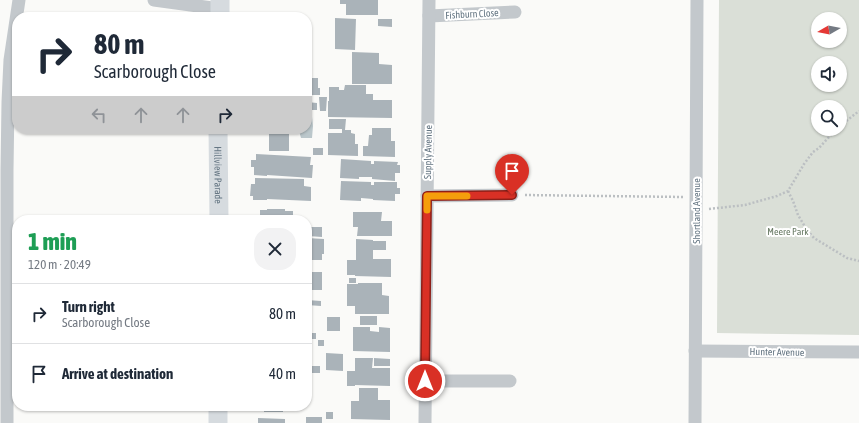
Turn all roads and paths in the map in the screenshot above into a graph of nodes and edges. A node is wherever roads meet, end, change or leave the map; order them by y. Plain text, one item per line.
1 (19, 0) edge
2 (154, 0) edge
3 (430, 0) edge
4 (697, 0) edge
5 (220, 9) edge
6 (17, 12) edge
7 (515, 12) dead end
8 (429, 16) junction
9 (12, 47) edge
10 (859, 111) edge
11 (847, 120) edge
12 (218, 134) edge
13 (830, 136) edge
14 (4, 170) edge
15 (788, 191) junction
16 (512, 195) joint
17 (427, 196) junction
18 (696, 197) junction
19 (696, 211) junction
20 (219, 215) edge
21 (859, 261) edge
22 (696, 351) junction
23 (859, 352) edge
24 (425, 381) junction
25 (510, 381) dead end
26 (218, 411) edge
27 (8, 423) edge
28 (218, 423) edge
29 (425, 423) edge
30 (695, 423) edge

1 - 6 street
2 - 5 street
3 - 8 street, Supply Avenue
4 - 18 street, Shortland Avenue
7 - 8 street, Fishburn Close
8 - 17 street, Supply Avenue
9 - 14 street
10 - 11 path
12 - 20 street, Hillview Parade
13 - 15 path
14 - 27 street
15 - 19 path
15 - 21 path
16 - 17 street
16 - 18 path
17 - 24 street, Supply Avenue
18 - 19 street, Shortland Avenue
19 - 22 street, Shortland Avenue
22 - 23 street, Hunter Avenue
22 - 30 street, Shortland Avenue
24 - 25 street
24 - 29 street, Supply Avenue
26 - 28 street

